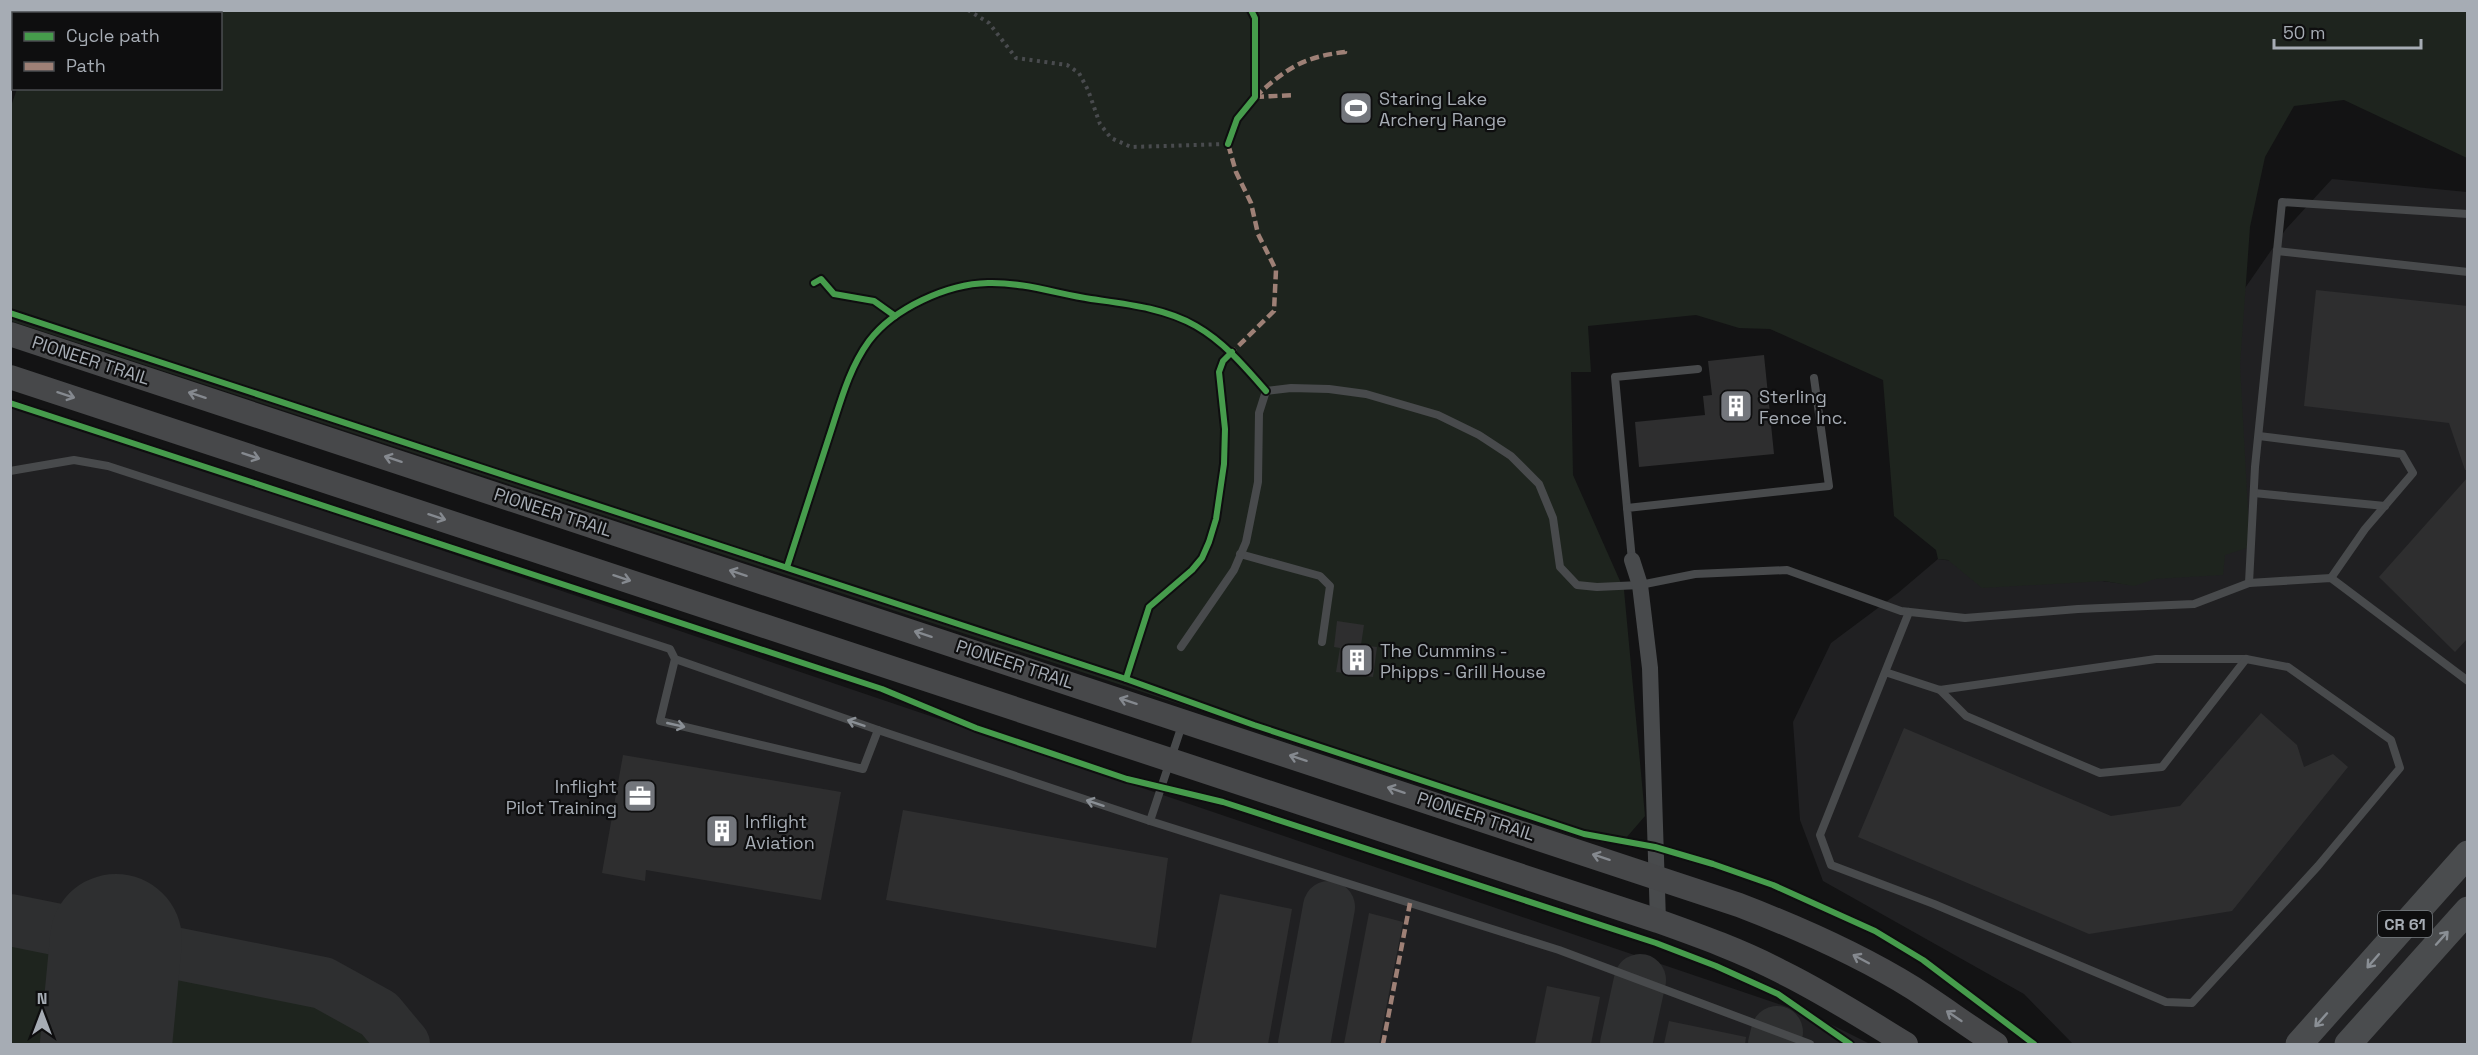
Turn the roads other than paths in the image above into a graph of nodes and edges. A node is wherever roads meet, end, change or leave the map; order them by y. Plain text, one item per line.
1 (2468, 214) edge
2 (2277, 251) junction
3 (2468, 272) edge
4 (10, 334) edge
5 (1698, 369) dead end
6 (10, 377) edge
7 (1814, 378) dead end
8 (2259, 436) junction
9 (10, 471) edge
10 (2254, 493) junction
11 (2385, 506) junction
12 (1627, 508) junction
13 (1240, 555) junction
14 (1632, 560) joint
15 (2331, 578) junction
16 (2249, 583) junction
17 (1640, 585) junction
18 (1909, 612) junction
19 (1322, 642) dead end
20 (1181, 646) dead end
21 (675, 659) junction
22 (2246, 659) junction
23 (1885, 672) junction
24 (2468, 681) edge
25 (1940, 690) junction
26 (1184, 720) junction
27 (878, 730) junction
28 (1172, 759) junction
29 (1150, 821) junction
30 (2468, 854) edge
31 (1656, 875) junction
32 (2468, 910) edge
33 (1658, 921) junction
34 (1810, 1044) edge
35 (1906, 1044) edge
36 (1996, 1044) edge
37 (2299, 1044) edge
38 (2348, 1044) edge

1 - 2 lane
2 - 3 lane
2 - 8 lane
26 -> 4 main road, PIONEER TRAIL
5 - 12 lane
6 -> 28 main road
7 - 12 lane
8 - 10 lane
8 - 11 lane
9 - 21 lane
10 - 11 lane
10 - 16 lane
11 - 15 lane
12 - 14 lane
13 - 17 lane
13 - 19 lane
13 - 20 lane
14 - 17 street
15 - 16 lane
15 - 24 lane
16 - 18 lane
17 - 18 lane
17 - 31 street
18 - 23 lane
27 -> 21 lane
21 -> 27 lane
22 - 23 lane
22 - 25 lane
22 - 25 lane
23 - 25 lane
26 - 28 lane
31 -> 26 main road, PIONEER TRAIL
29 -> 27 lane
28 - 29 lane
28 - 33 main road
29 - 34 lane
30 -> 37 main road, CR 61
31 - 33 street
36 -> 31 main road, PIONEER TRAIL
38 -> 32 main road, CR 61
33 - 35 main road

